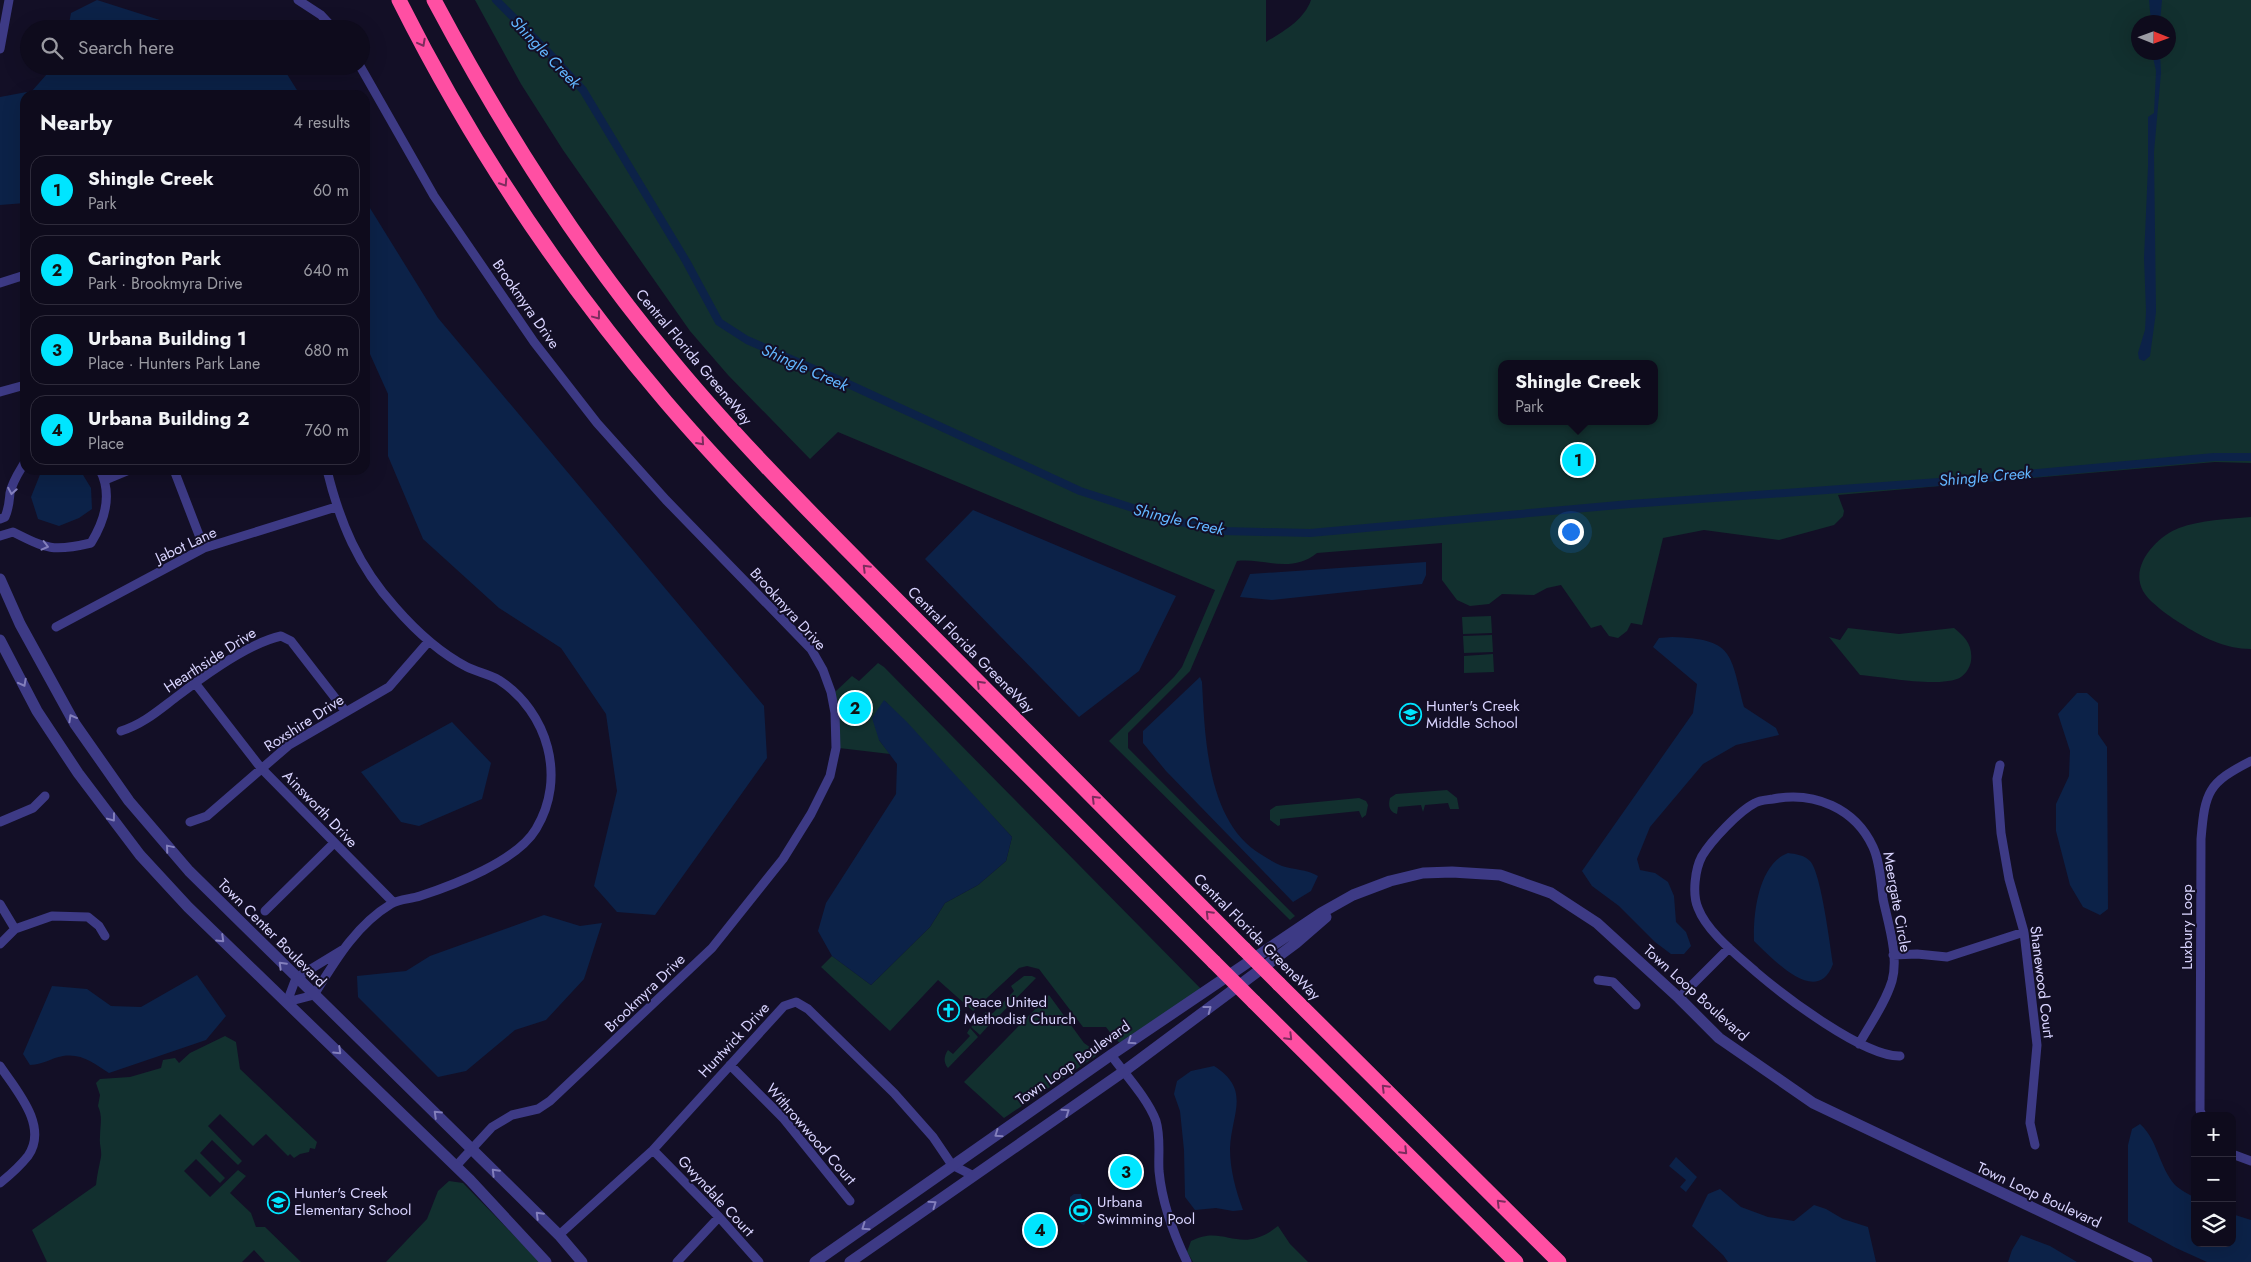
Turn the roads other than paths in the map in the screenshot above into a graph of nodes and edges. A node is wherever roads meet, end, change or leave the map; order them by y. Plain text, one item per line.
1 (10, 0) edge
2 (298, 0) edge
3 (399, 0) edge
4 (434, 0) edge
5 (326, 20) edge
6 (0, 49) edge
7 (365, 75) edge
8 (20, 277) edge
9 (0, 283) edge
10 (20, 386) edge
11 (0, 392) edge
12 (20, 470) edge
13 (102, 475) edge
14 (116, 475) edge
15 (176, 475) edge
16 (328, 475) edge
17 (105, 480) junction
18 (336, 507) junction
19 (0, 519) edge
20 (0, 536) edge
21 (204, 548) junction
22 (0, 579) edge
23 (56, 627) dead end
24 (0, 640) edge
25 (429, 641) junction
26 (195, 683) junction
27 (346, 712) junction
28 (121, 731) dead end
29 (2251, 761) edge
30 (2000, 765) dead end
31 (261, 768) junction
32 (45, 796) dead end
33 (0, 822) edge
34 (190, 822) dead end
35 (334, 843) junction
36 (1353, 895) junction
37 (392, 902) junction
38 (0, 904) edge
39 (265, 911) dead end
40 (15, 929) junction
41 (2024, 932) junction
42 (105, 936) dead end
43 (0, 944) edge
44 (345, 948) junction
45 (1729, 948) junction
46 (1893, 955) junction
47 (296, 978) junction
48 (1598, 980) dead end
49 (314, 995) junction
50 (1679, 998) junction
51 (287, 1002) junction
52 (1636, 1006) dead end
53 (1859, 1044) junction
54 (1111, 1054) junction
55 (1900, 1056) dead end
56 (730, 1065) junction
57 (0, 1066) edge
58 (1123, 1072) junction
59 (2201, 1112) edge
60 (2035, 1145) dead end
61 (472, 1148) junction
62 (653, 1150) junction
63 (2236, 1155) edge
64 (2251, 1161) edge
65 (952, 1165) junction
66 (456, 1166) junction
67 (974, 1176) junction
68 (0, 1183) edge
69 (850, 1201) dead end
70 (719, 1217) junction
71 (1516, 1218) junction
72 (559, 1235) junction
73 (1494, 1241) junction
74 (546, 1262) edge
75 (582, 1262) edge
76 (677, 1262) edge
77 (759, 1262) edge
78 (815, 1262) edge
79 (850, 1262) edge
80 (1186, 1262) edge
81 (1512, 1262) edge
82 (1516, 1262) edge
83 (1560, 1262) edge
84 (1564, 1262) edge
85 (2147, 1262) edge

1 - 6 street
2 - 5 street
3 -> 73 highway, bridge
71 -> 4 highway, Central Florida GreeneWay, bridge
7 - 61 street, Brookmyra Drive
8 - 9 street
10 - 11 street
12 -> 19 street
13 - 17 street
14 - 17 street
15 - 21 street
16 - 18 street
20 -> 17 street
18 - 21 street, Jabot Lane
18 - 25 street
21 - 23 street, Jabot Lane
47 -> 22 street, Town Center Boulevard
24 -> 51 street
25 - 27 street, Roxshire Drive
25 - 37 street
26 - 27 street, Hearthside Drive
26 - 28 street, Hearthside Drive
26 - 31 street, Ainsworth Drive
27 - 31 street, Roxshire Drive
29 - 59 street, Luxbury Loop
30 - 41 street, Shanewood Court
31 - 34 street, Roxshire Drive
31 - 35 street, Ainsworth Drive
32 - 33 street
35 - 37 street, Ainsworth Drive
35 - 39 street
36 - 50 street, Town Loop Boulevard
36 -> 54 street, Town Loop Boulevard
58 -> 36 street, Town Loop Boulevard
37 - 44 street
38 - 40 street
40 - 42 street
40 - 43 street
41 - 46 street
41 - 60 street, Shanewood Court
44 - 47 street
44 - 49 street
45 - 46 street, Meergate Circle
45 - 50 street
45 - 53 street, Meergate Circle
46 - 53 street, Meergate Circle
47 - 49 street, Town Center Boulevard
47 - 51 street
48 - 52 street
49 - 51 street
61 -> 49 street, Town Center Boulevard
50 - 85 street, Town Loop Boulevard
51 -> 66 street
53 - 55 street, Meergate Circle
54 - 58 street
54 -> 65 street, Town Loop Boulevard
56 - 62 street, Huntwick Drive
56 - 65 street, Huntwick Drive
56 - 69 street, Withrowwood Court
57 - 68 street
67 -> 58 street, Town Loop Boulevard
58 - 80 street
61 - 66 street, Brookmyra Drive
72 -> 61 street, Town Center Boulevard
62 - 70 street, Gwyndale Court
62 - 72 street, Huntwick Drive
63 - 64 street
65 - 67 street, Huntwick Drive
65 -> 78 street, Town Loop Boulevard
66 - 74 street
79 -> 67 street, Town Loop Boulevard
70 - 76 street
70 - 77 street, Gwyndale Court
71 - 83 highway, Central Florida GreeneWay
71 - 84 highway
72 - 75 street, Town Center Boulevard
73 - 81 highway
73 - 82 highway

